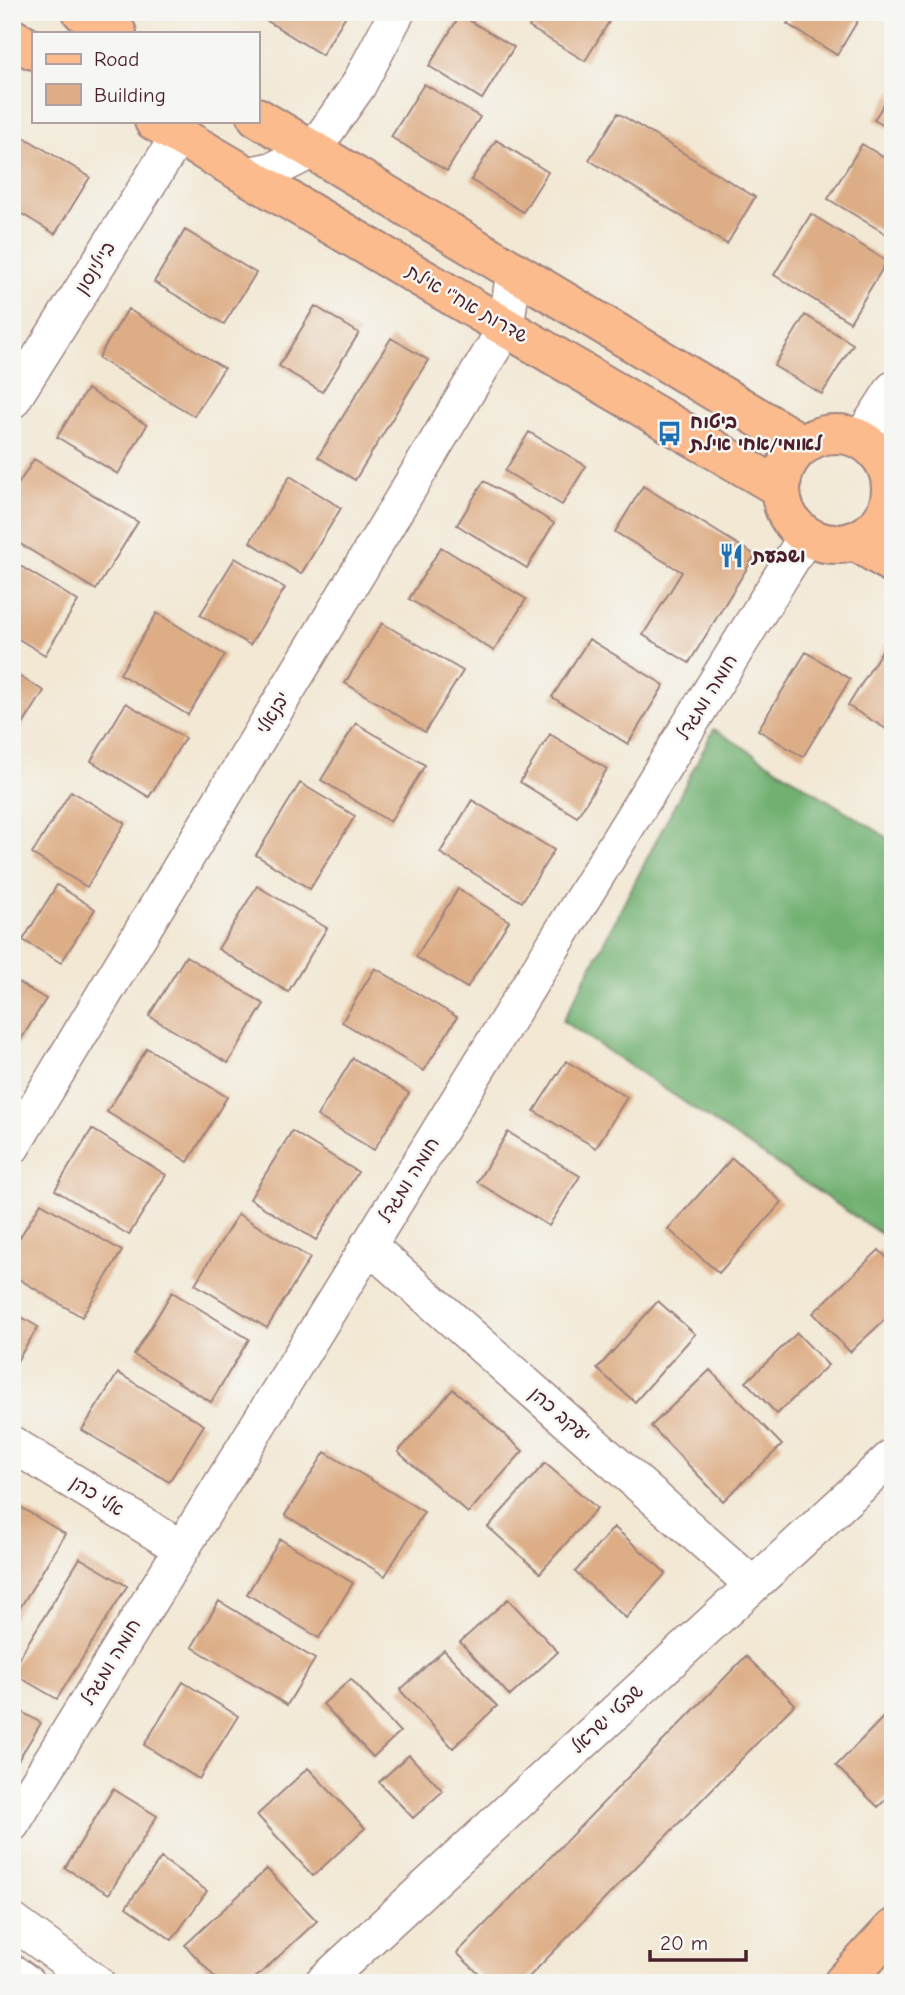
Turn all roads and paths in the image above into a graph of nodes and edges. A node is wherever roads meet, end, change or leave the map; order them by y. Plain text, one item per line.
1 (82, 12) edge
2 (397, 12) edge
3 (115, 32) edge
4 (12, 38) edge
5 (32, 49) edge
6 (259, 118) edge
7 (166, 128) edge
8 (313, 150) junction
9 (248, 175) junction
10 (514, 271) junction
11 (506, 327) junction
12 (893, 389) edge
13 (12, 401) edge
14 (860, 440) junction
15 (804, 445) junction
16 (780, 488) junction
17 (890, 508) edge
18 (806, 536) junction
19 (855, 541) junction
20 (893, 564) edge
21 (12, 1147) edge
22 (368, 1245) junction
23 (12, 1444) edge
24 (893, 1456) edge
25 (181, 1548) junction
26 (752, 1584) junction
27 (12, 1824) edge
28 (12, 1921) edge
29 (893, 1929) edge
30 (12, 1972) edge
31 (27, 1983) edge
32 (97, 1983) edge
33 (322, 1983) edge
34 (843, 1983) edge

1 - 3 main road
2 - 8 street
4 - 5 main road
6 - 8 main road
7 - 9 main road, שדרות אח"י אילת
7 - 13 street, ביילינסון
8 - 9 street
8 - 10 main road
9 - 11 main road, שדרות אח"י אילת
10 - 11 street, יבנאלי
10 - 15 main road
11 - 16 main road, שדרות אח"י אילת
11 - 21 street, יבנאלי
12 - 14 street
14 - 15 main road
14 - 17 main road
15 - 16 main road
16 - 18 main road
17 - 19 main road
18 - 19 main road
18 - 22 street, חומה ומגדל
19 - 20 main road
22 - 25 street, חומה ומגדל
22 - 26 street, יעקב כהן
23 - 25 street, אלי כהן
24 - 26 street, שבטי ישראל
25 - 27 street, חומה ומגדל
26 - 33 street, שבטי ישראל
28 - 32 street
29 - 34 main road
30 - 31 street

